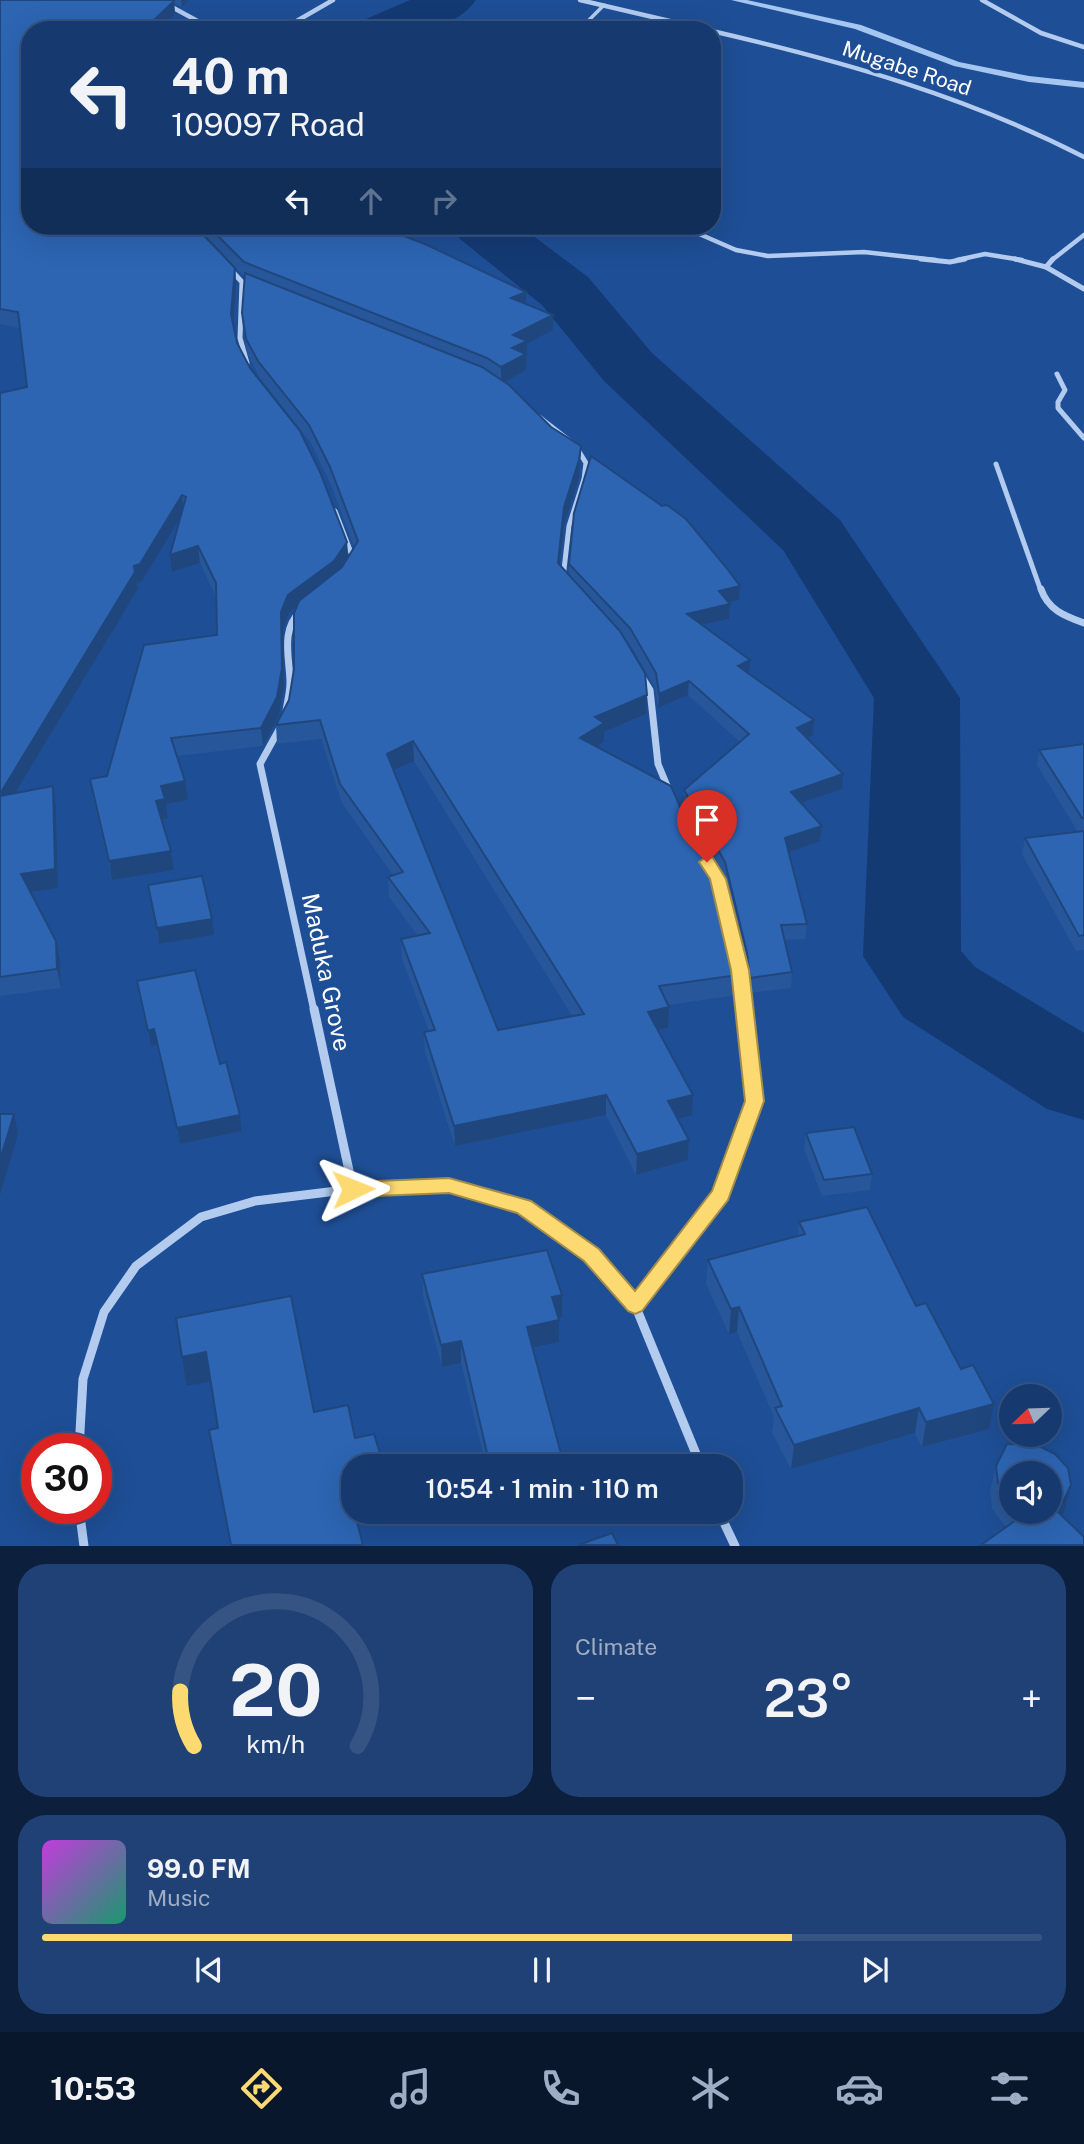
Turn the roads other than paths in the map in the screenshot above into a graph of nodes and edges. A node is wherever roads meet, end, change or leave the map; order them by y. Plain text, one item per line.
1 (159, 0) edge
2 (333, 0) edge
3 (580, 0) edge
4 (982, 0) edge
5 (604, 5) junction
6 (198, 21) edge
7 (297, 21) edge
8 (588, 21) edge
9 (672, 21) edge
10 (721, 33) edge
11 (1084, 47) edge
12 (1084, 157) edge
13 (703, 235) edge
14 (1084, 235) edge
15 (223, 261) edge
16 (1046, 267) junction
17 (242, 282) junction
18 (255, 287) edge
19 (1084, 289) edge
20 (250, 368) edge
21 (1057, 374) dead end
22 (533, 413) edge
23 (1084, 438) edge
24 (996, 464) dead end
25 (334, 509) edge
26 (346, 571) edge
27 (572, 589) edge
28 (310, 606) edge
29 (1084, 623) edge
30 (637, 668) edge
31 (673, 798) edge
32 (705, 858) edge
33 (353, 1189) junction
34 (635, 1306) junction
35 (80, 1433) edge
36 (696, 1454) edge
37 (81, 1524) edge
38 (725, 1524) edge
39 (84, 1545) edge
40 (735, 1545) edge

1 - 6 street
2 - 7 street
3 - 5 street, Mugabe Road
4 - 11 street
5 - 8 lane
5 - 9 street, Mugabe Road
10 - 12 street, Mugabe Road
13 - 16 street
14 - 16 street
15 - 17 street
16 - 19 street
17 - 18 street
17 - 20 street
21 - 23 street
22 - 27 street
24 - 29 street
25 - 26 street
28 - 33 street, Maduka Grove
30 - 31 street
32 - 34 street
33 - 34 street
33 - 35 street
34 - 36 street
37 - 39 street
38 - 40 street

